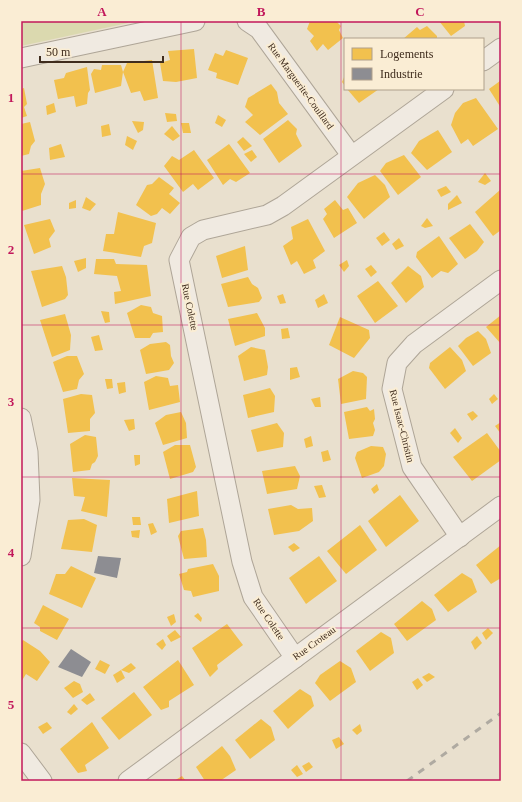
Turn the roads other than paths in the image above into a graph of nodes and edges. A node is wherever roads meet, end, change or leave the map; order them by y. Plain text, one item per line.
1 (194, 21) edge
2 (247, 21) edge
3 (501, 48) edge
4 (21, 58) edge
5 (484, 60) edge
6 (443, 90) edge
7 (351, 155) junction
8 (501, 280) edge
9 (21, 418) edge
10 (501, 506) edge
11 (460, 537) junction
12 (21, 556) edge
13 (295, 658) junction
14 (21, 753) edge
15 (42, 781) edge
16 (128, 781) edge

1 - 4 street
2 - 7 street, Rue Marguerite-Couillard
3 - 5 street
6 - 7 street, Rue Colette
7 - 13 street, Rue Colette
8 - 11 street, Rue Isaac-Christin
9 - 12 street
10 - 11 street, Rue Croteau
11 - 13 street, Rue Croteau
13 - 16 street, Rue Croteau
14 - 15 street

